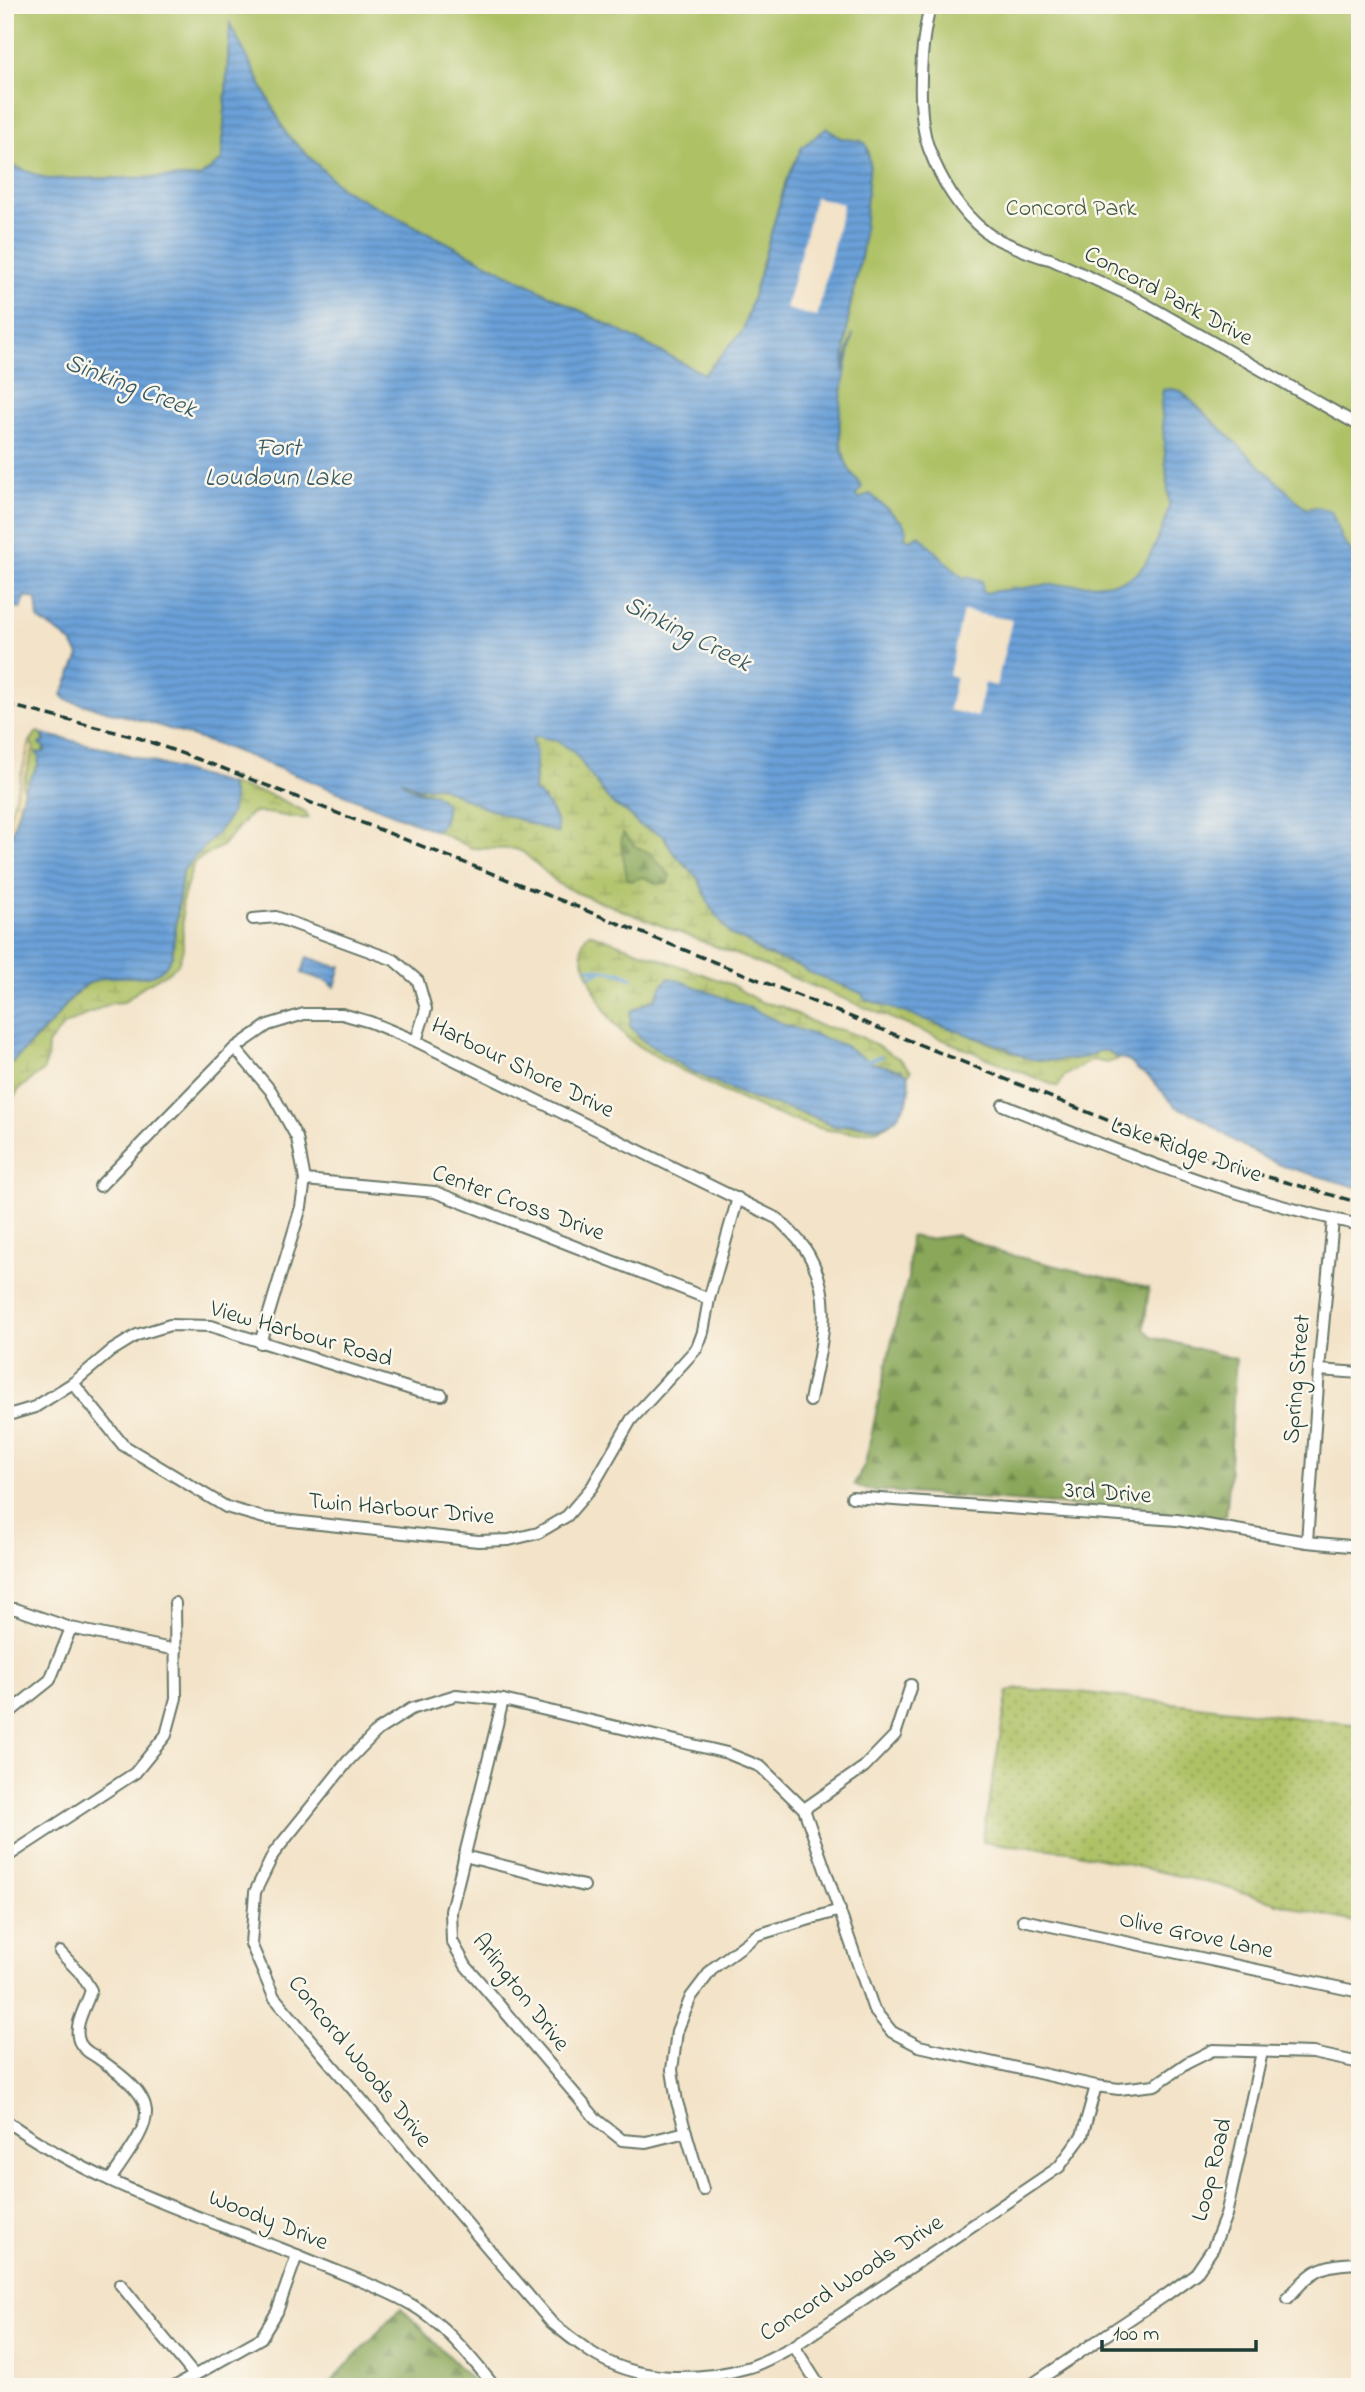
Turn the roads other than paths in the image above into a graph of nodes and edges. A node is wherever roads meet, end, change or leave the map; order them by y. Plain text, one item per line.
1 (931, 5) edge
2 (1360, 426) edge
3 (253, 919) dead end
4 (416, 1041) junction
5 (235, 1048) junction
6 (1003, 1105) dead end
7 (305, 1180) junction
8 (100, 1186) dead end
9 (738, 1198) junction
10 (1333, 1220) junction
11 (1360, 1225) edge
12 (709, 1299) junction
13 (260, 1343) junction
14 (1319, 1370) junction
15 (1360, 1373) edge
16 (73, 1383) junction
17 (442, 1395) dead end
18 (810, 1401) dead end
19 (5, 1416) edge
20 (852, 1497) dead end
21 (1307, 1542) junction
22 (1360, 1547) edge
23 (175, 1603) dead end
24 (5, 1609) edge
25 (71, 1628) junction
26 (176, 1650) junction
27 (911, 1685) dead end
28 (503, 1700) junction
29 (5, 1716) edge
30 (804, 1810) junction
31 (464, 1856) junction
32 (5, 1858) edge
33 (584, 1886) dead end
34 (840, 1910) junction
35 (1023, 1920) dead end
36 (60, 1952) dead end
37 (1360, 1992) edge
38 (1262, 2052) junction
39 (1360, 2063) edge
40 (1096, 2086) junction
41 (5, 2120) edge
42 (686, 2132) junction
43 (110, 2180) junction
44 (703, 2190) dead end
45 (297, 2255) junction
46 (1360, 2263) edge
47 (120, 2284) dead end
48 (1288, 2298) dead end
49 (794, 2346) junction
50 (194, 2375) junction
51 (174, 2387) edge
52 (495, 2387) edge
53 (820, 2387) edge
54 (1028, 2387) edge

1 - 2 street, Concord Park Drive
3 - 4 street
4 - 5 street, Harbour Shore Drive
4 - 9 street, Harbour Shore Drive
5 - 7 street
5 - 8 street, Harbour Shore Drive
6 - 10 street, Lake Ridge Drive
7 - 12 street, Center Cross Drive
7 - 13 street
9 - 12 street, Twin Harbour Drive
9 - 18 street, Harbour Shore Drive
10 - 11 street, Lake Ridge Drive
10 - 14 street, Spring Street
12 - 16 street, Twin Harbour Drive
13 - 16 street, View Harbour Road
13 - 17 street, View Harbour Road
14 - 15 street
14 - 21 street, Spring Street
16 - 19 street, View Harbour Road
20 - 21 street, 3rd Drive
21 - 22 street, 3rd Drive
23 - 26 street
24 - 25 street
25 - 26 street
25 - 29 street
26 - 32 street
27 - 30 street
28 - 30 street, Concord Woods Drive
28 - 31 street, Arlington Drive
28 - 49 street, Concord Woods Drive
30 - 34 street, Concord Woods Drive
31 - 33 street
31 - 42 street, Arlington Drive
34 - 40 street, Concord Woods Drive
34 - 42 street
35 - 37 street, Olive Grove Lane
36 - 43 street
38 - 39 street
38 - 40 street, Concord Woods Drive
38 - 54 street, Loop Road
40 - 49 street, Concord Woods Drive
41 - 43 street, Woody Drive
42 - 44 street
43 - 45 street, Woody Drive
45 - 50 street
45 - 52 street, Woody Drive
46 - 48 street
47 - 50 street
49 - 53 street
50 - 51 street

